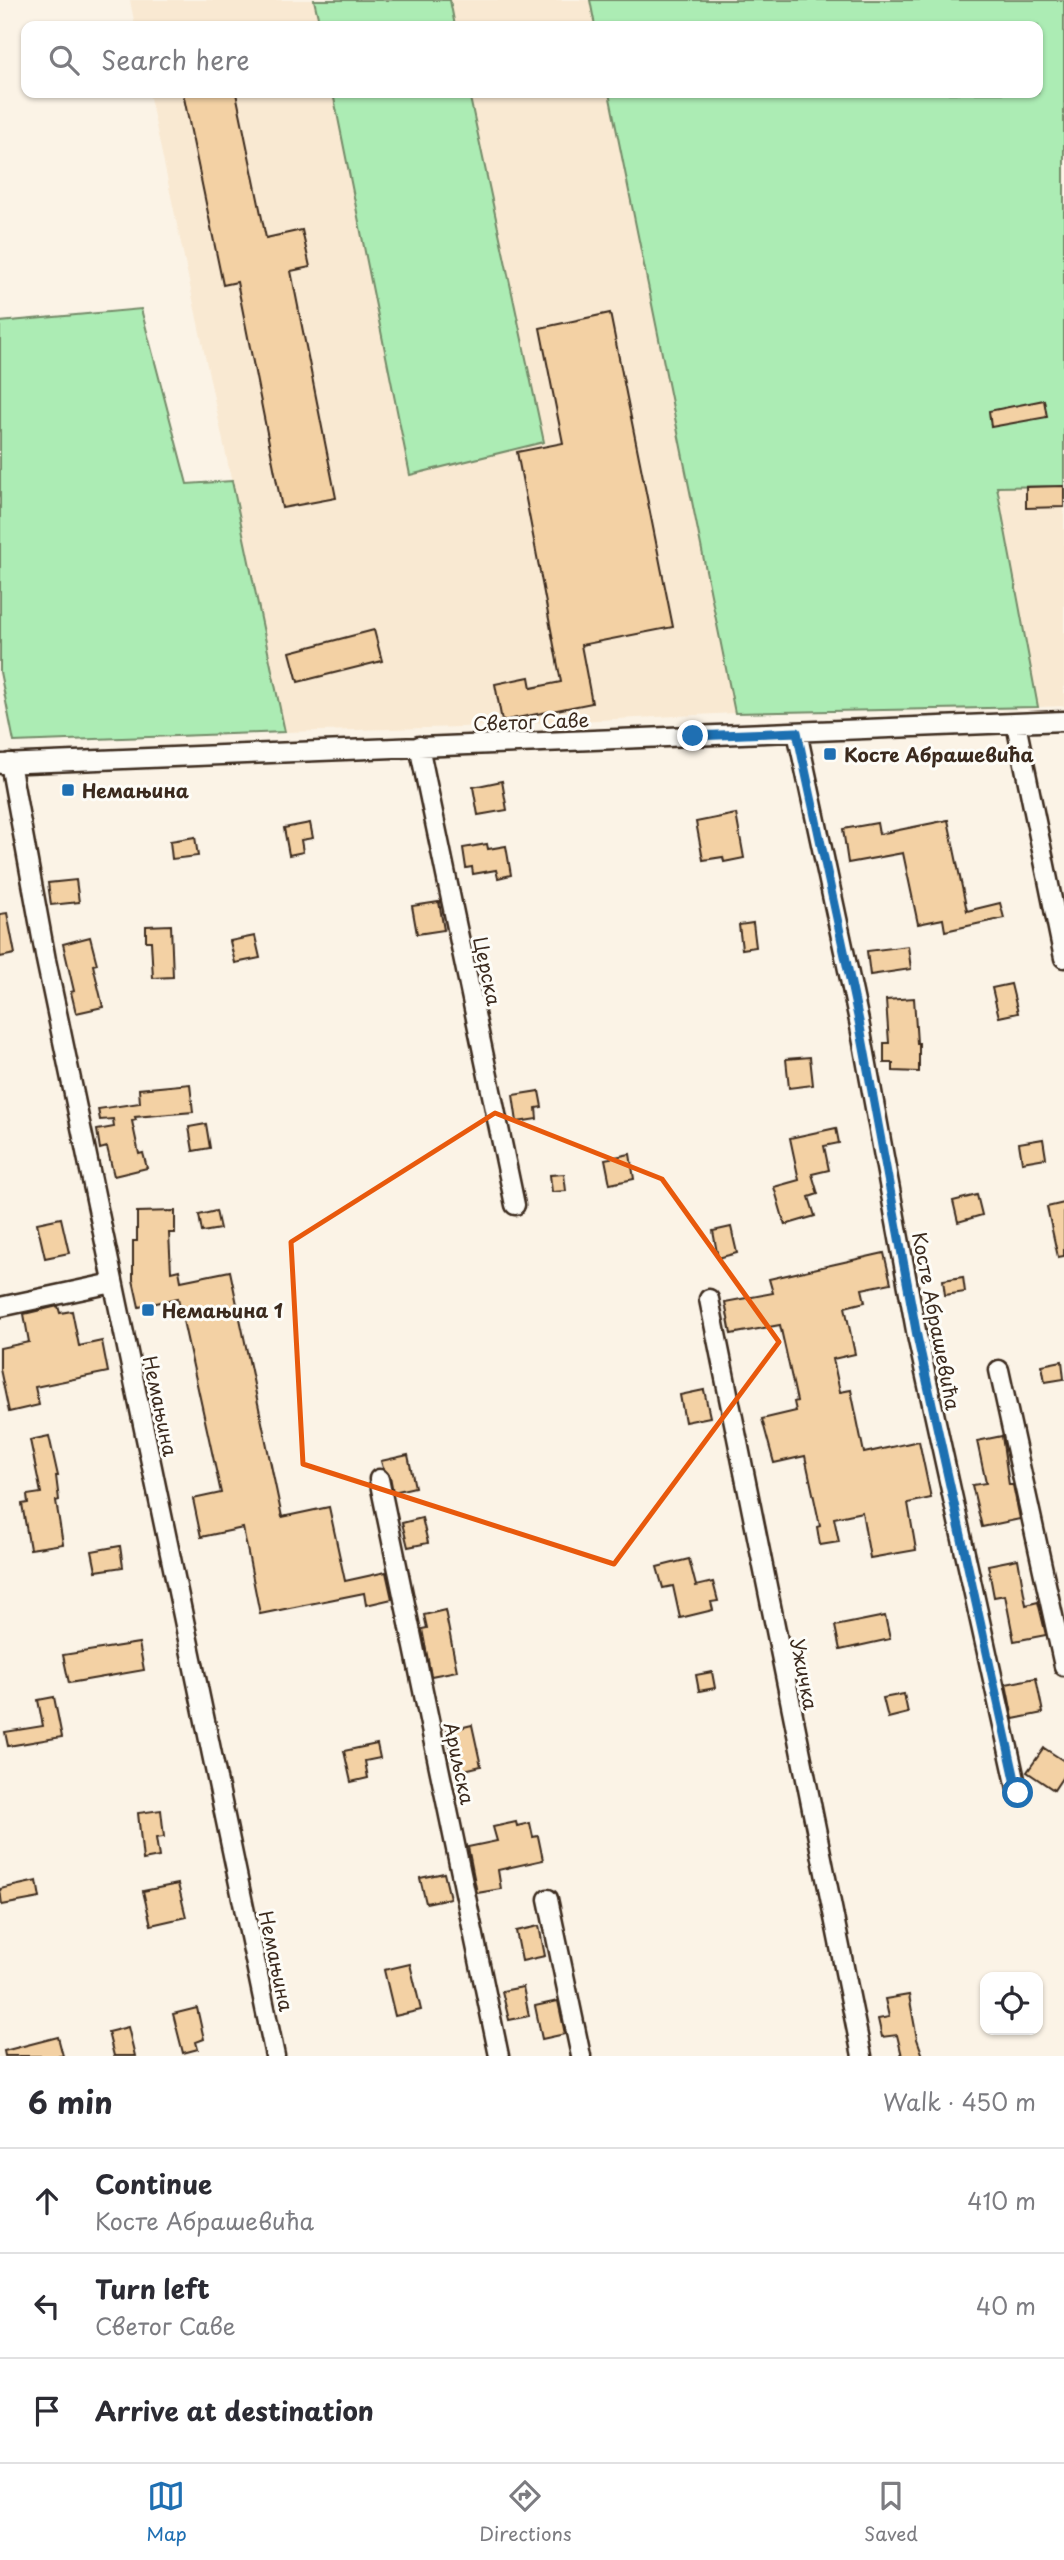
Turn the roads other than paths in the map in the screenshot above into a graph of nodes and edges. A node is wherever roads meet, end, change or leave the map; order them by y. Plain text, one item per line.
1 (1064, 721) edge
2 (1016, 724) junction
3 (797, 732) junction
4 (419, 746) junction
5 (5, 764) edge
6 (1064, 958) edge
7 (515, 1205) dead end
8 (113, 1283) junction
9 (709, 1299) dead end
10 (0, 1307) edge
11 (999, 1370) dead end
12 (379, 1479) dead end
13 (1064, 1666) edge
14 (1018, 1793) dead end
15 (548, 1899) dead end
16 (275, 2056) edge
17 (499, 2056) edge
18 (581, 2056) edge
19 (862, 2056) edge

1 - 2 street, Светог Саве
2 - 3 street, Светог Саве
2 - 6 street
3 - 4 street, Светог Саве
3 - 14 street, Косте Абрашевића
4 - 5 street, Светог Саве
4 - 7 street, Церска
5 - 8 street, Немањина
8 - 10 street
8 - 16 street, Немањина
9 - 19 street, Ужичка
11 - 13 street
12 - 17 street, Ариљска
15 - 18 street

